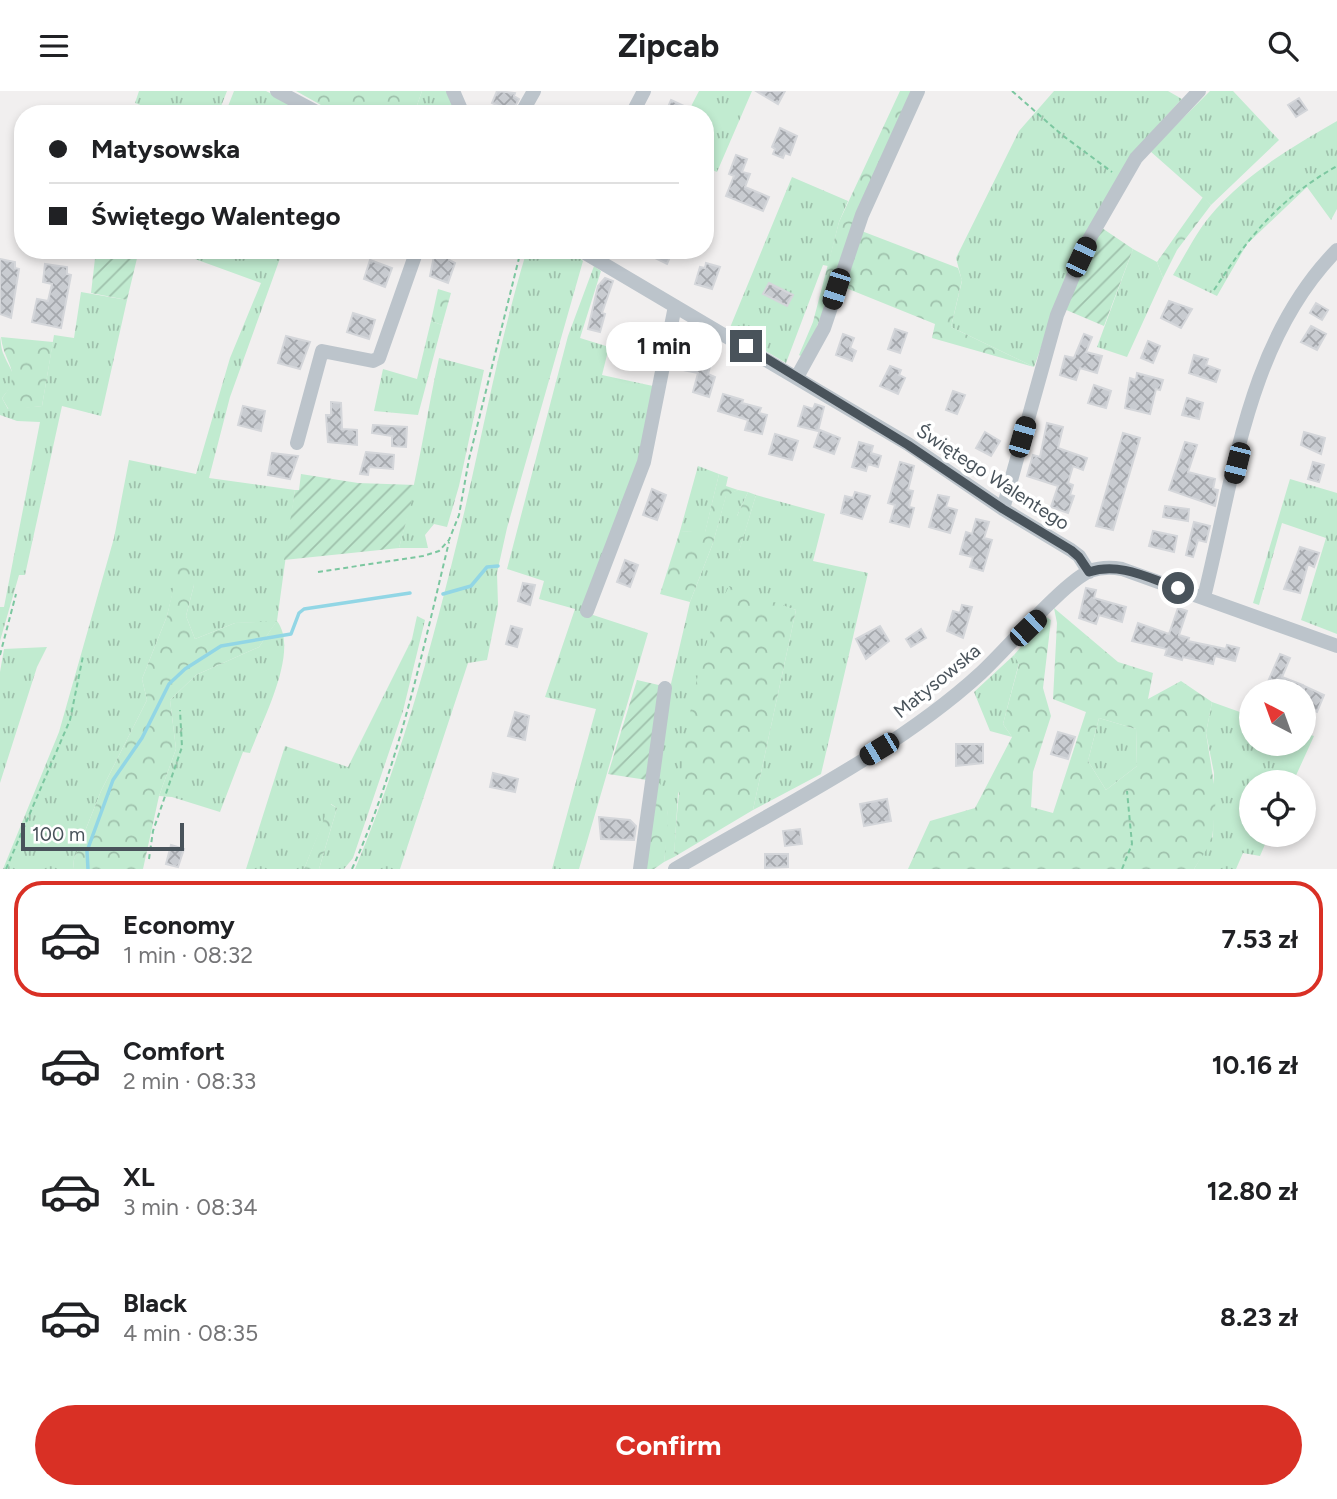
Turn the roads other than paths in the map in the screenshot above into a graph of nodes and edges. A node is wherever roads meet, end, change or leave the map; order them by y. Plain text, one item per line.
1 (277, 91) edge
2 (918, 91) edge
3 (1199, 91) edge
4 (303, 105) edge
5 (1337, 250) edge
6 (414, 259) edge
7 (595, 259) edge
8 (675, 306) junction
9 (797, 377) junction
10 (297, 443) dead end
11 (1003, 509) junction
12 (1089, 572) junction
13 (1204, 597) junction
14 (587, 611) dead end
15 (1337, 646) edge
16 (665, 688) dead end
17 (640, 869) edge
18 (675, 869) edge

1 - 4 street
2 - 9 street
3 - 11 street
5 - 13 street
6 - 10 street
7 - 8 street, Świętego Walentego
8 - 9 street, Świętego Walentego
8 - 14 street
9 - 11 street, Świętego Walentego
11 - 12 street, Świętego Walentego
12 - 13 street
12 - 18 street, Matysowska
13 - 15 street
16 - 17 street

